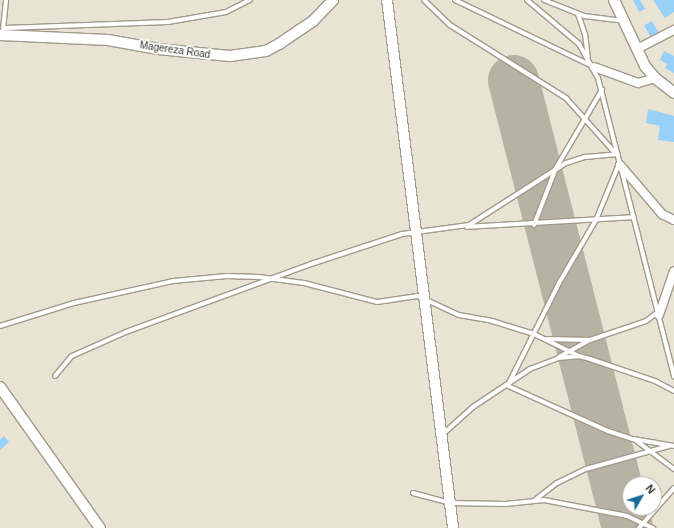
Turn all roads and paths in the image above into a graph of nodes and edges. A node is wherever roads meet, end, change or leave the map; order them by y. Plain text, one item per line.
1 (6, 0) edge
2 (250, 0) edge
3 (333, 0) edge
4 (387, 0) edge
5 (424, 0) edge
6 (454, 0) edge
7 (527, 0) edge
8 (544, 0) edge
9 (614, 0) edge
10 (578, 14) junction
11 (624, 22) junction
12 (674, 30) edge
13 (2, 32) edge
14 (637, 49) junction
15 (588, 57) junction
16 (594, 67) junction
17 (654, 78) junction
18 (602, 89) junction
19 (674, 93) edge
20 (584, 120) junction
21 (617, 154) junction
22 (620, 164) junction
23 (556, 168) junction
24 (634, 217) junction
25 (596, 220) junction
26 (674, 220) edge
27 (534, 224) junction
28 (463, 227) junction
29 (417, 232) junction
30 (674, 271) edge
31 (270, 278) junction
32 (424, 298) junction
33 (658, 313) junction
34 (0, 326) edge
35 (534, 334) junction
36 (547, 339) junction
37 (590, 340) junction
38 (568, 351) junction
39 (579, 356) junction
40 (558, 358) junction
41 (55, 376) dead end
42 (674, 376) edge
43 (507, 384) junction
44 (0, 387) edge
45 (674, 391) edge
46 (441, 437) junction
47 (634, 439) junction
48 (672, 446) edge
49 (651, 452) junction
50 (674, 469) edge
51 (674, 488) edge
52 (413, 493) dead end
53 (535, 500) junction
54 (450, 503) junction
55 (644, 522) junction
56 (100, 528) edge
57 (453, 528) edge
58 (639, 528) edge
59 (653, 528) edge

1 - 13 lane
2 - 13 lane
3 - 13 street, Magereza Road
4 - 29 street
5 - 20 lane
6 - 16 lane
7 - 15 lane
8 - 10 lane
9 - 11 street
10 - 11 lane
10 - 15 lane
11 - 14 street
12 - 14 street
14 - 17 street
15 - 16 lane
16 - 17 street
16 - 18 lane
17 - 19 street
18 - 20 lane
18 - 21 lane
20 - 21 lane
20 - 23 lane
21 - 22 lane
21 - 23 lane
22 - 24 lane
22 - 25 lane
22 - 26 street
23 - 27 lane
23 - 28 lane
24 - 25 lane
24 - 33 lane
25 - 27 lane
25 - 35 lane
27 - 28 lane
28 - 29 lane
29 - 31 lane
29 - 32 street
30 - 33 street
31 - 32 lane
31 - 34 lane
31 - 41 lane
32 - 35 lane
32 - 46 street
33 - 37 lane
33 - 42 lane
35 - 36 lane
35 - 43 lane
36 - 37 lane
36 - 38 lane
37 - 38 lane
38 - 39 lane
38 - 40 lane
39 - 40 lane
39 - 45 lane
40 - 43 lane
43 - 46 lane
43 - 47 lane
44 - 56 street
46 - 54 street
47 - 48 lane
47 - 49 lane
48 - 49 lane
49 - 50 lane
49 - 53 lane
51 - 55 lane
52 - 54 lane
53 - 54 lane
53 - 55 lane
54 - 57 street
55 - 58 lane
55 - 59 lane

